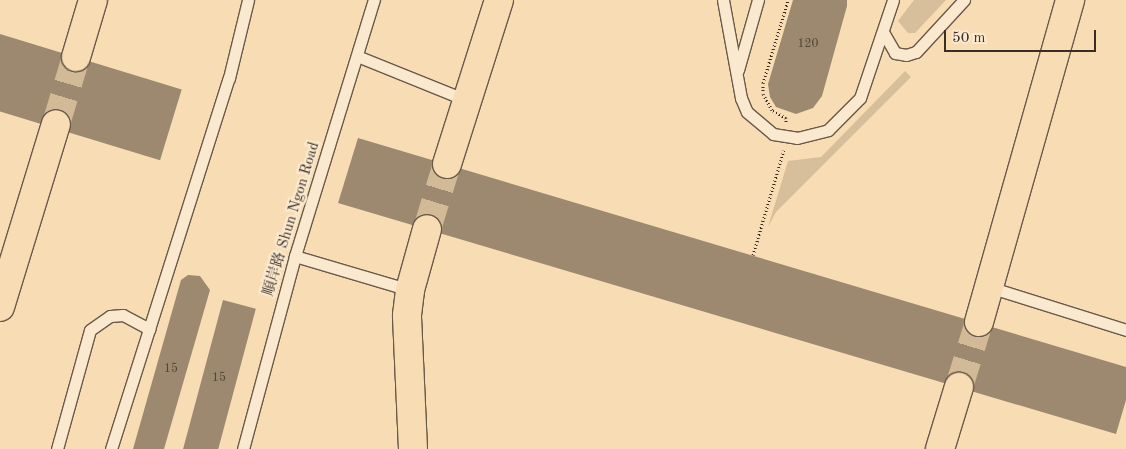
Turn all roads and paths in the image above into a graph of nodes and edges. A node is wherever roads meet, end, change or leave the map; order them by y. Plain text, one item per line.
1 (93, 0) edge
2 (248, 0) edge
3 (374, 0) edge
4 (499, 0) edge
5 (723, 0) edge
6 (758, 0) edge
7 (893, 0) edge
8 (964, 0) edge
9 (1070, 0) edge
10 (883, 32) junction
11 (357, 56) junction
12 (76, 57) tunnel mouth
13 (738, 72) junction
14 (466, 100) junction
15 (56, 124) tunnel mouth
16 (446, 164) tunnel mouth
17 (427, 229) tunnel mouth
18 (295, 256) junction
19 (989, 287) junction
20 (410, 290) junction
21 (0, 307) edge
22 (979, 322) tunnel mouth
23 (149, 329) junction
24 (1126, 330) edge
25 (959, 387) tunnel mouth
26 (57, 449) edge
27 (111, 449) edge
28 (244, 449) edge
29 (413, 449) edge
30 (940, 449) edge

1 - 12 highway
2 - 23 lane
3 - 11 lane, 順岸路 Shun Ngon Road
4 - 14 highway
5 - 13 lane
6 - 13 lane
7 - 10 lane
8 - 10 lane
9 - 19 highway
10 - 13 lane
11 - 14 lane
11 - 18 lane, 順岸路 Shun Ngon Road
14 - 16 highway
15 - 21 highway
17 - 20 highway
18 - 20 lane
18 - 28 lane, 順岸路 Shun Ngon Road
19 - 22 highway
19 - 24 lane
20 - 29 highway
23 - 26 lane
23 - 27 lane
25 - 30 highway

